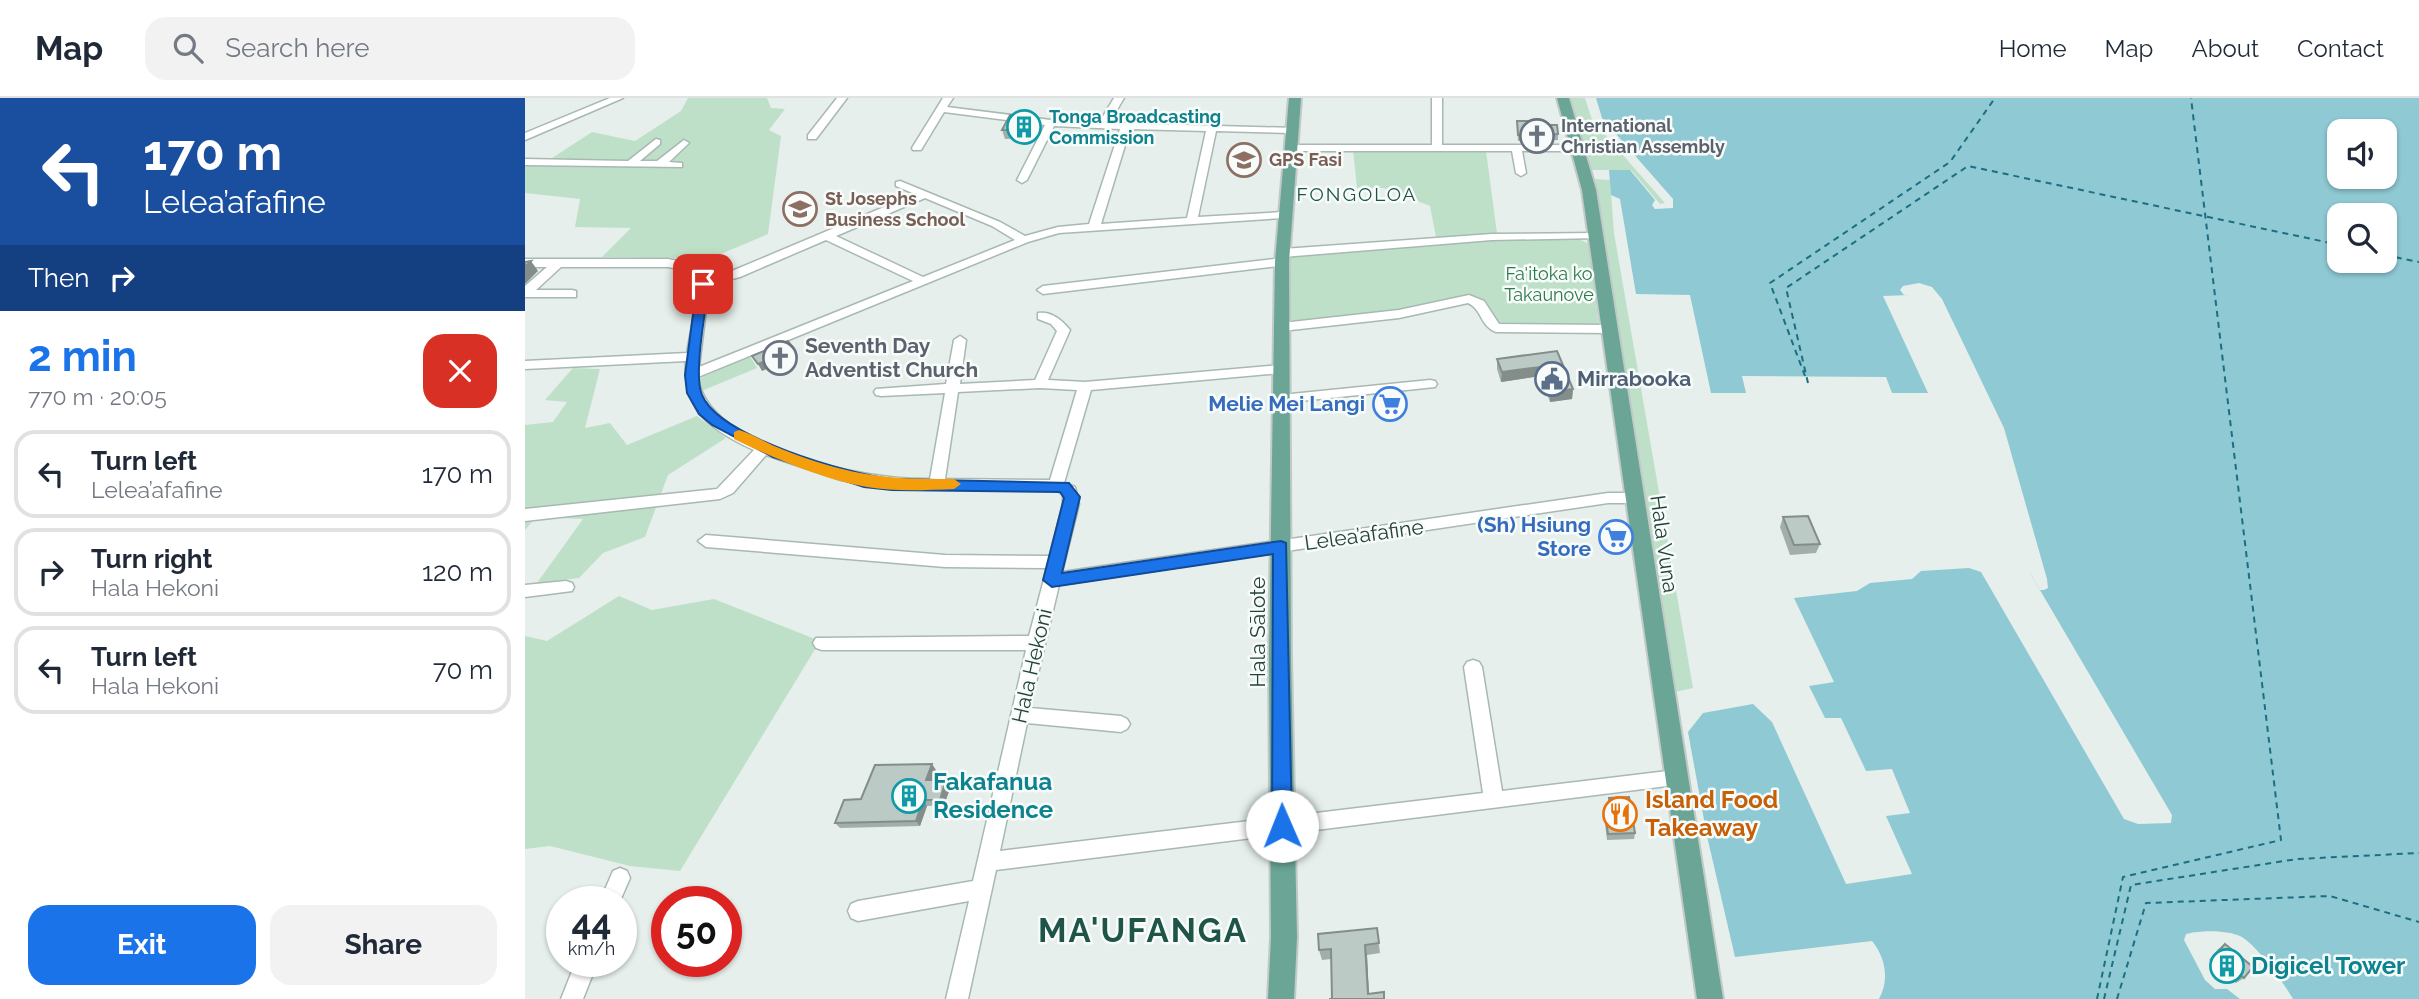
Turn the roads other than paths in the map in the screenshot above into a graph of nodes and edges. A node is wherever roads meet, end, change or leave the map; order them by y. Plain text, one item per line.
1 (613, 98) edge
2 (842, 98) edge
3 (949, 98) edge
4 (1119, 98) edge
5 (1295, 98) edge
6 (1437, 98) edge
7 (1563, 98) edge
8 (942, 109) junction
9 (1051, 122) junction
10 (1101, 127) junction
11 (1126, 127) junction
12 (1212, 128) junction
13 (525, 137) edge
14 (813, 138) dead end
15 (1291, 139) junction
16 (656, 142) dead end
17 (684, 143) dead end
18 (1437, 147) junction
19 (1515, 147) junction
20 (917, 148) dead end
21 (1578, 148) junction
22 (525, 162) edge
23 (629, 165) junction
24 (659, 165) junction
25 (678, 165) dead end
26 (1521, 173) dead end
27 (1022, 180) dead end
28 (899, 184) dead end
29 (922, 195) junction
30 (1283, 215) junction
31 (1192, 221) junction
32 (1095, 225) junction
33 (826, 236) junction
34 (1596, 236) junction
35 (1024, 240) junction
36 (1282, 258) junction
37 (525, 263) edge
38 (558, 263) junction
39 (925, 282) junction
40 (703, 284) junction
41 (1043, 290) dead end
42 (525, 293) edge
43 (572, 294) dead end
44 (1042, 316) dead end
45 (1282, 327) junction
46 (1609, 329) junction
47 (960, 340) dead end
48 (694, 358) junction
49 (528, 369) edge
50 (1281, 369) junction
51 (692, 375) junction
52 (1040, 384) junction
53 (1430, 384) dead end
54 (1085, 386) junction
55 (954, 388) junction
56 (881, 392) dead end
57 (1281, 399) junction
58 (764, 448) junction
59 (937, 484) junction
60 (1056, 485) junction
61 (1635, 498) junction
62 (525, 515) edge
63 (706, 541) dead end
64 (1281, 547) junction
65 (1056, 562) junction
66 (1052, 580) junction
67 (566, 587) dead end
68 (525, 590) edge
69 (822, 643) dead end
70 (1036, 643) junction
71 (1473, 667) dead end
72 (1020, 715) junction
73 (1121, 724) dead end
74 (1676, 778) junction
75 (1493, 800) junction
76 (1282, 826) junction
77 (988, 862) junction
78 (619, 878) dead end
79 (616, 886) edge
80 (981, 889) junction
81 (858, 911) dead end
82 (581, 977) edge
83 (572, 999) edge
84 (957, 999) edge
85 (1281, 999) edge
86 (1710, 999) edge

1 - 13 street
2 - 14 street
3 - 8 street
4 - 10 street
5 - 15 main road, Hala Sālote
6 - 18 street
7 - 21 main road, Hala Vuna
8 - 9 street
8 - 20 street
9 - 10 street
9 - 27 street
10 - 11 street
11 - 12 street
11 - 32 street
12 - 15 street
12 - 31 street
15 - 18 street
15 - 30 main road, Hala Sālote
16 - 23 street
17 - 24 street
18 - 19 street
19 - 21 street
19 - 26 street
21 - 34 main road, Hala Vuna
22 - 23 street
23 - 24 street
24 - 25 street
28 - 29 street
29 - 33 street
29 - 35 street
30 - 31 street
30 - 36 main road, Hala Sālote
31 - 32 street
32 - 35 street
33 - 39 street
33 - 40 street
34 - 36 street
34 - 46 main road, Hala Vuna
35 - 39 street
36 - 41 street
36 - 45 main road, Hala Sālote
37 - 38 street
38 - 40 street
38 - 42 street
39 - 51 street
40 - 48 street
42 - 43 street
44 - 52 street
45 - 46 street
45 - 50 main road, Hala Sālote
46 - 61 main road, Hala Vuna
47 - 55 street
48 - 49 street
48 - 51 street
50 - 54 street
50 - 57 main road, Hala Sālote
51 - 58 street
52 - 54 street
52 - 55 street
53 - 57 street
54 - 60 street
55 - 56 street
55 - 59 street
57 - 64 main road, Hala Sālote
58 - 59 street
58 - 62 street
59 - 60 street
60 - 65 street, Hala Hekoni
61 - 64 street, Lelea’afafine
61 - 74 main road, Hala Vuna
63 - 65 street
64 - 66 street, Lelea’afafine
64 - 76 main road, Hala Sālote
65 - 66 street, Hala Hekoni
66 - 70 street, Hala Hekoni
67 - 68 street
69 - 70 street
70 - 72 street, Hala Hekoni
71 - 75 street
72 - 73 street
72 - 77 street, Hala Hekoni
74 - 75 street
74 - 86 main road, Hala Vuna
75 - 76 street
76 - 77 street
76 - 85 main road, Hala Sālote
77 - 80 street, Hala Hekoni
78 - 79 street
80 - 81 street
80 - 84 street, Hala Hekoni
82 - 83 street

